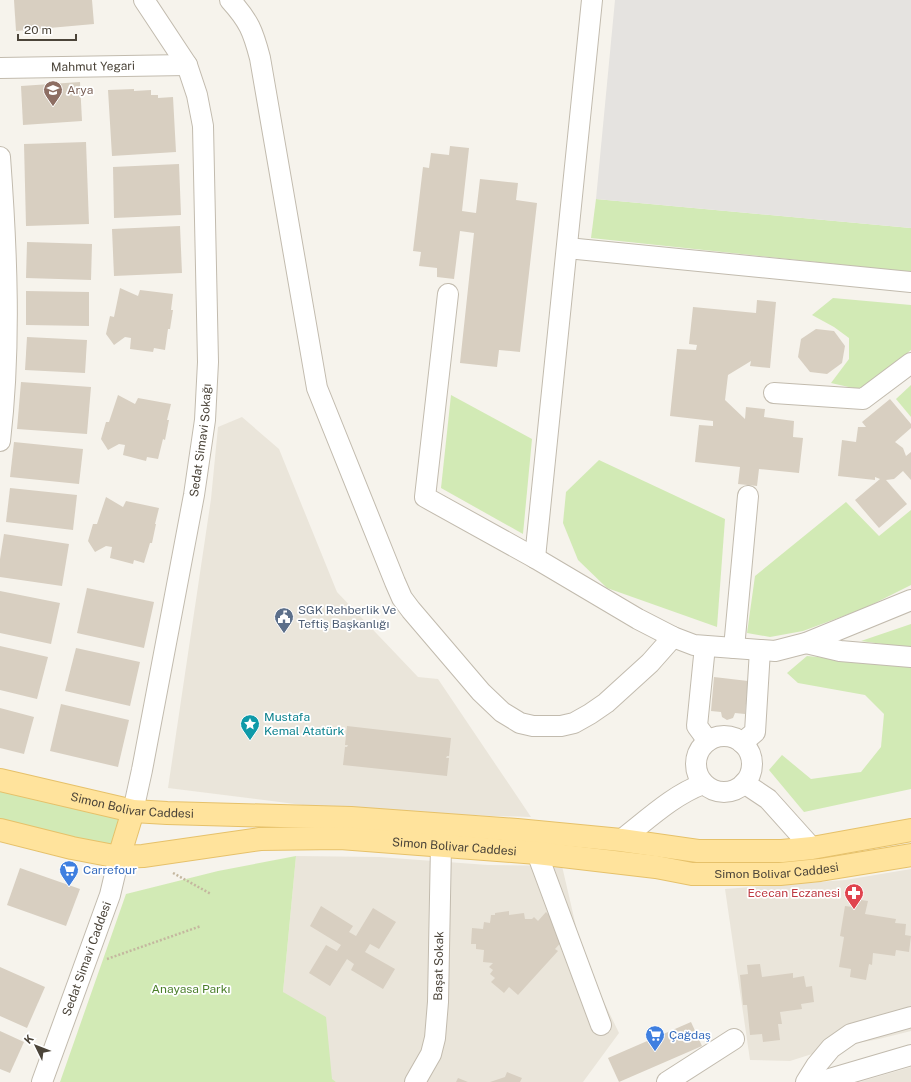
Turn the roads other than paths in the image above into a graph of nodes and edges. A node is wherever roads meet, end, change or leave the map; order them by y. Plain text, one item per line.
1 (144, 0) edge
2 (230, 0) edge
3 (592, 0) edge
4 (187, 65) junction
5 (0, 68) edge
6 (0, 157) edge
7 (566, 248) junction
8 (911, 282) edge
9 (448, 294) dead end
10 (911, 363) edge
11 (774, 393) dead end
12 (0, 441) edge
13 (748, 496) dead end
14 (535, 558) junction
15 (911, 600) edge
16 (673, 637) junction
17 (806, 643) junction
18 (705, 646) junction
19 (734, 648) junction
20 (760, 650) junction
21 (911, 657) edge
22 (708, 741) junction
23 (742, 743) junction
24 (0, 780) edge
25 (744, 783) junction
26 (703, 784) junction
27 (133, 811) junction
28 (0, 830) edge
29 (911, 830) edge
30 (621, 840) junction
31 (441, 845) junction
32 (812, 848) junction
33 (538, 853) junction
34 (911, 855) edge
35 (119, 857) junction
36 (911, 1017) edge
37 (601, 1025) dead end
38 (734, 1039) dead end
39 (911, 1055) edge
40 (42, 1082) edge
41 (415, 1082) edge
42 (667, 1082) edge
43 (806, 1082) edge
44 (819, 1082) edge

1 - 4 street, Sedat Simavi Sokağı
2 - 16 street
3 - 7 street
4 - 5 street, Mahmut Yegari
4 - 27 street, Sedat Simavi Sokağı
6 - 12 street
7 - 8 street
7 - 14 street
9 - 14 street
10 - 11 street
13 - 19 street
14 - 16 street
15 - 17 street
16 - 18 street
17 - 20 street
17 - 21 street
18 - 19 street
18 - 22 street
19 - 20 street
20 - 23 street
22 - 23 street
22 - 26 street
23 - 25 street
24 - 27 main road, Simon Bolivar Caddesi
25 - 26 street
25 - 32 street
26 - 30 street
27 - 30 main road, Simon Bolivar Caddesi
27 - 35 main road
28 - 35 main road, Simon Bolivar Caddesi
29 - 32 main road, Simon Bolivar Caddesi
30 - 32 main road, Simon Bolivar Caddesi
31 - 33 main road, Simon Bolivar Caddesi
31 - 35 main road, Simon Bolivar Caddesi
31 - 41 street, Başat Sokak
33 - 34 main road, Simon Bolivar Caddesi
33 - 37 street
35 - 40 street, Sedat Simavi Caddesi
36 - 43 street
38 - 42 street
39 - 44 street

